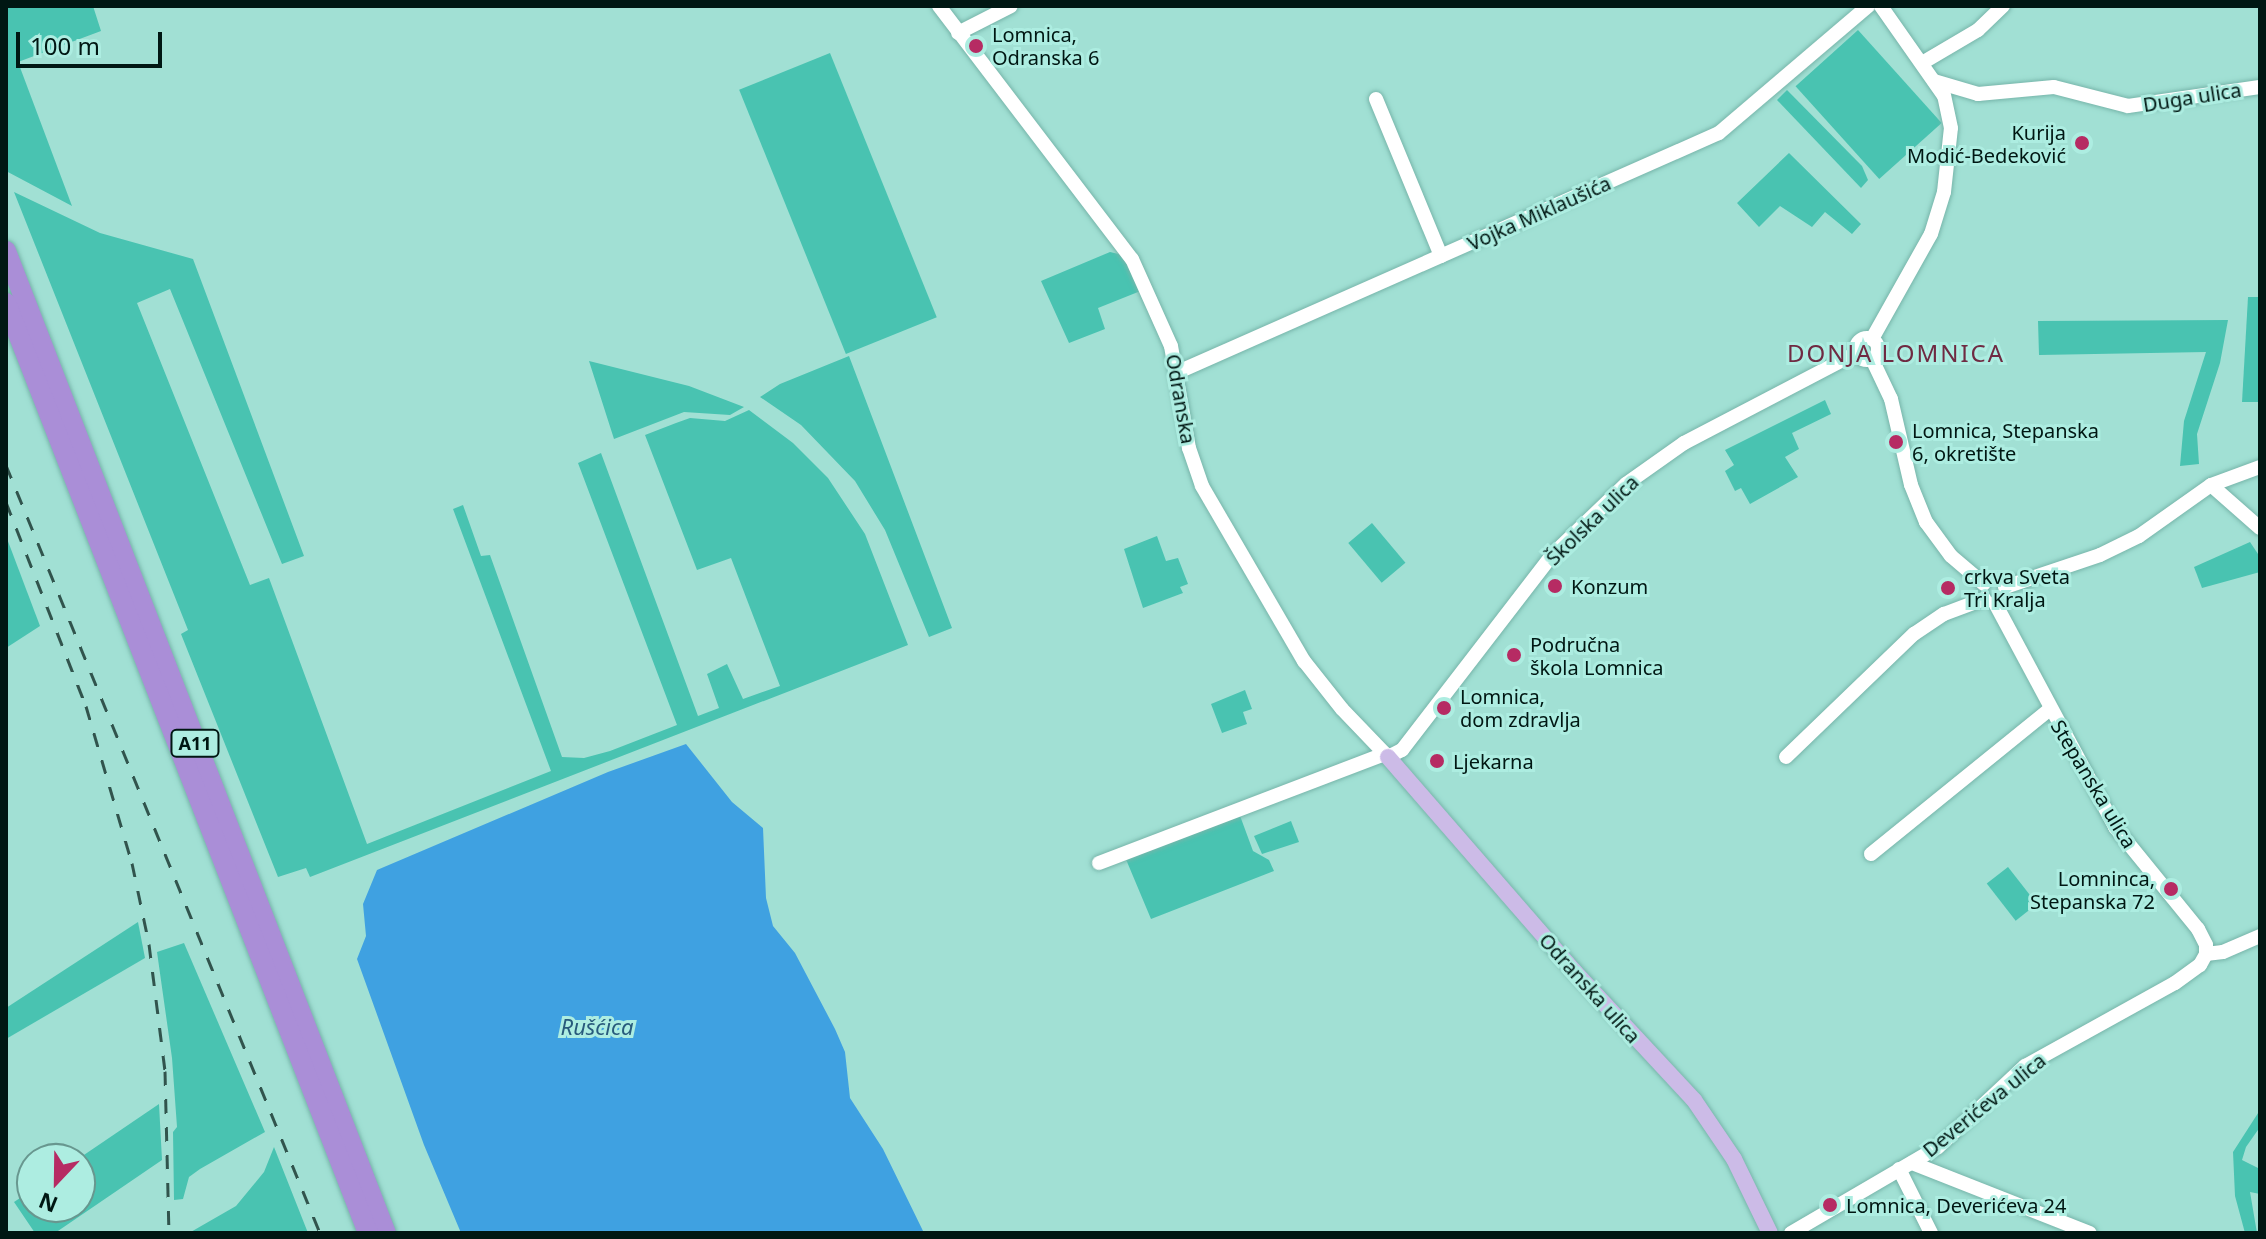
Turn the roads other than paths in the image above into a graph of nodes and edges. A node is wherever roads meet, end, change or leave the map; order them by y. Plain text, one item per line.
1 (939, 6) edge
2 (1011, 6) edge
3 (2003, 6) edge
4 (1885, 11) edge
5 (1863, 12) edge
6 (958, 33) junction
7 (1922, 63) junction
8 (1934, 81) junction
9 (2260, 87) edge
10 (1376, 99) dead end
11 (6, 251) edge
12 (1441, 256) junction
13 (6, 303) edge
14 (1872, 339) junction
15 (1856, 353) junction
16 (1872, 359) junction
17 (1178, 372) junction
18 (2260, 467) edge
19 (2211, 485) junction
20 (2260, 528) edge
21 (2005, 587) junction
22 (1987, 595) junction
23 (2049, 710) junction
24 (1386, 756) junction
25 (1786, 757) dead end
26 (1871, 854) dead end
27 (1099, 863) dead end
28 (2260, 936) edge
29 (2206, 954) junction
30 (1905, 1166) junction
31 (368, 1233) edge
32 (386, 1233) edge
33 (1770, 1233) edge
34 (1791, 1233) edge
35 (1931, 1233) edge
36 (2090, 1233) edge

1 - 6 street, Odranska
2 - 6 street
3 - 7 street
4 - 5 street
4 - 7 street
5 - 12 street, Vojka Miklaušića
6 - 17 street, Odranska
7 - 8 street
8 - 9 street, Duga ulica
8 - 14 street, Školska ulica
10 - 12 street
11 - 32 highway, A11
12 - 17 street, Vojka Miklaušića
13 - 31 highway, A11
14 - 15 street, Školska ulica
14 - 16 street, Školska ulica
15 - 16 street
15 - 24 street, Školska ulica
16 - 22 street
17 - 24 street, Odranska
18 - 19 street
19 - 20 street
19 - 21 street
21 - 22 street
21 - 22 street
22 - 23 street, Stepanska ulica
22 - 25 street
23 - 26 street
23 - 29 street, Stepanska ulica
24 - 27 street
24 - 33 main road, Odranska ulica
28 - 29 street, Deverićeva ulica
29 - 30 street, Deverićeva ulica
30 - 34 street, Deverićeva ulica
30 - 35 street
30 - 36 street

